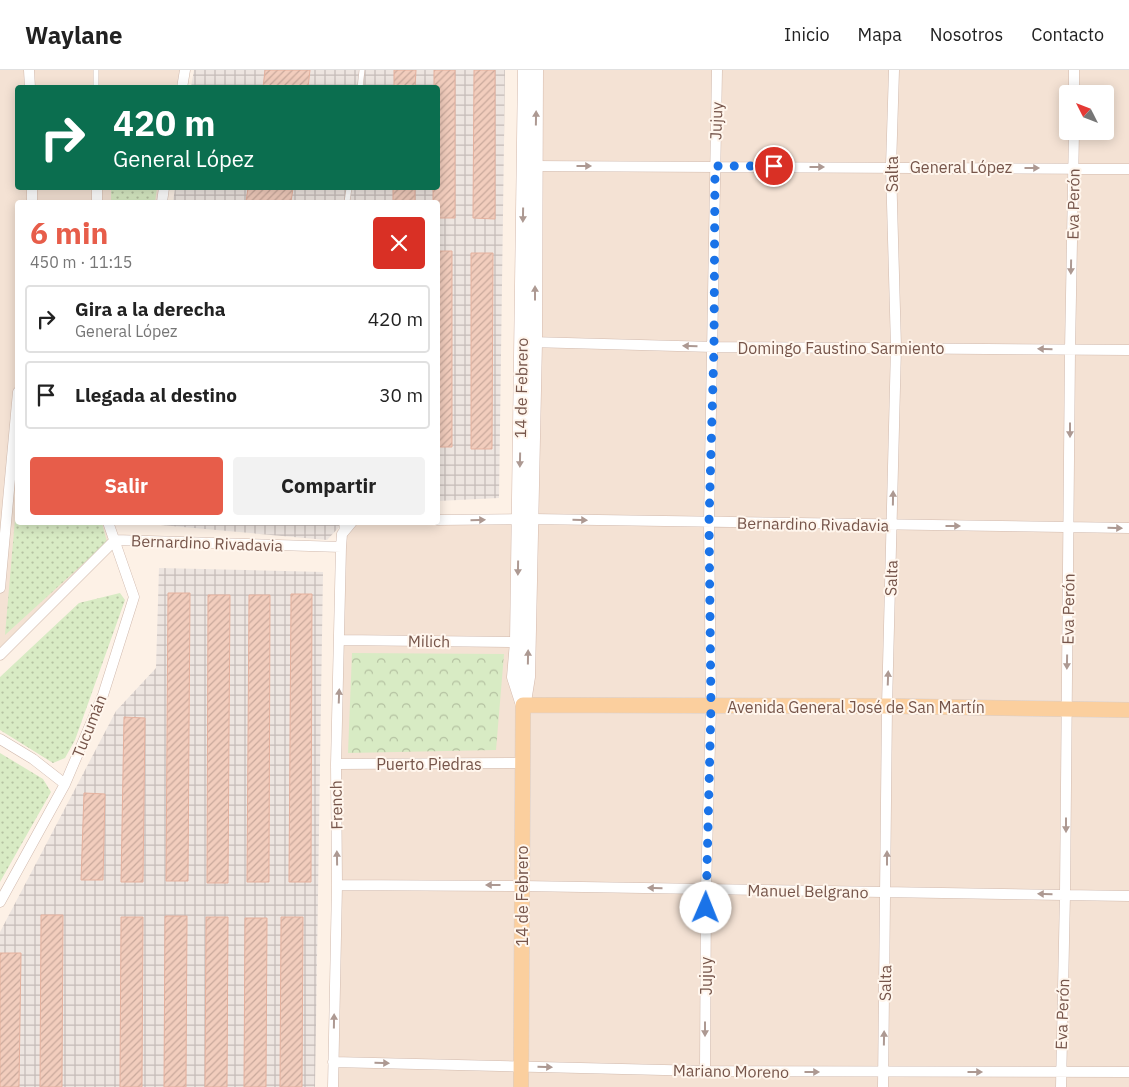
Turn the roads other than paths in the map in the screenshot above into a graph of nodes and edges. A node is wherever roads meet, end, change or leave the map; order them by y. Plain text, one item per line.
1 (30, 70) edge
2 (96, 70) edge
3 (184, 70) edge
4 (362, 70) edge
5 (525, 70) edge
6 (536, 70) edge
7 (717, 70) edge
8 (894, 70) edge
9 (1074, 70) edge
10 (30, 85) edge
11 (96, 85) edge
12 (182, 85) edge
13 (360, 85) edge
14 (1074, 85) edge
15 (1074, 140) edge
16 (529, 166) junction
17 (715, 166) junction
18 (892, 167) junction
19 (1073, 168) junction
20 (1129, 168) edge
21 (529, 342) junction
22 (714, 347) junction
23 (896, 348) junction
24 (1070, 350) junction
25 (1129, 350) edge
26 (15, 425) edge
27 (525, 519) junction
28 (440, 520) edge
29 (709, 522) junction
30 (109, 525) edge
31 (342, 525) edge
32 (350, 525) edge
33 (892, 526) junction
34 (1070, 527) junction
35 (1129, 528) edge
36 (342, 534) junction
37 (115, 540) junction
38 (341, 547) junction
39 (0, 588) edge
40 (341, 640) junction
41 (517, 642) junction
42 (0, 655) edge
43 (523, 705) junction
44 (711, 706) junction
45 (887, 706) junction
46 (1066, 709) junction
47 (1129, 710) edge
48 (0, 739) edge
49 (522, 763) junction
50 (336, 764) junction
51 (66, 784) junction
52 (337, 885) junction
53 (522, 886) junction
54 (706, 890) junction
55 (887, 892) junction
56 (1066, 894) junction
57 (1129, 896) edge
58 (0, 902) edge
59 (333, 1062) junction
60 (521, 1066) junction
61 (705, 1071) junction
62 (883, 1072) junction
63 (1061, 1072) junction
64 (1129, 1072) edge
65 (333, 1087) edge
66 (521, 1087) edge
67 (883, 1087) edge
68 (1060, 1087) edge

1 - 10 street
2 - 11 lane
3 - 12 street
4 - 13 lane
5 - 16 main road, 14 de Febrero
16 -> 6 main road, 14 de Febrero
7 - 17 street, Jujuy
8 - 18 street, Salta
9 - 14 street
15 - 19 street, Eva Perón
16 -> 17 street, General López
16 - 21 main road, 14 de Febrero
17 -> 18 street, General López
17 - 22 street, Jujuy
18 -> 19 street, General López
18 - 23 street, Salta
19 - 20 street, General López
19 -> 24 street, Eva Perón
22 -> 21 street, Domingo Faustino Sarmiento
21 - 27 main road, 14 de Febrero
22 - 23 street, Domingo Faustino Sarmiento
22 - 29 street, Jujuy
24 -> 23 street, Domingo Faustino Sarmiento
33 -> 23 street, Salta
24 - 25 street, Domingo Faustino Sarmiento
24 -> 34 street, Eva Perón
26 - 39 street
28 -> 27 street, Bernardino Rivadavia
27 -> 29 street, Bernardino Rivadavia
27 -> 41 main road, 14 de Febrero
43 -> 27 main road, 14 de Febrero
29 - 33 street, Bernardino Rivadavia
29 - 44 street, Jujuy
30 - 37 street, Tucumán
31 - 36 lane, French
32 - 36 street
33 -> 34 street, Bernardino Rivadavia
45 -> 33 street, Salta
34 -> 35 street, Bernardino Rivadavia
34 -> 46 street, Eva Perón
36 - 38 street, French
37 - 38 street, Bernardino Rivadavia
37 - 42 street, Bernardino Rivadavia
37 - 51 street, Tucumán
38 - 40 street, French
40 - 41 street, Milich
50 -> 40 street, French
41 - 43 main road, 14 de Febrero
43 - 44 main road, Avenida General José de San Martín
43 - 49 main road, 14 de Febrero
44 - 45 main road, Avenida General José de San Martín
44 - 54 street, Jujuy
45 - 46 main road, Avenida General José de San Martín
55 -> 45 street, Salta
46 - 47 main road, Avenida General José de San Martín
46 -> 56 street, Eva Perón
48 - 51 street
49 - 50 street, Puerto Piedras
49 - 53 main road, 14 de Febrero
52 -> 50 street, French
51 - 58 street, Tucumán
53 -> 52 street, Manuel Belgrano
59 -> 52 street, French
54 -> 53 street, Manuel Belgrano
53 - 60 main road, 14 de Febrero
54 - 55 street, Manuel Belgrano
54 -> 61 street, Jujuy
56 -> 55 street, Manuel Belgrano
62 -> 55 street, Salta
56 - 57 street, Manuel Belgrano
56 - 63 street, Eva Perón
59 -> 60 street, Mariano Moreno
59 - 65 street, French
60 -> 61 street, Mariano Moreno
60 - 66 main road, 14 de Febrero
61 -> 62 street, Mariano Moreno
62 -> 63 street, Mariano Moreno
62 - 67 street, Salta
63 - 64 street, Mariano Moreno
63 - 68 street, Eva Perón

